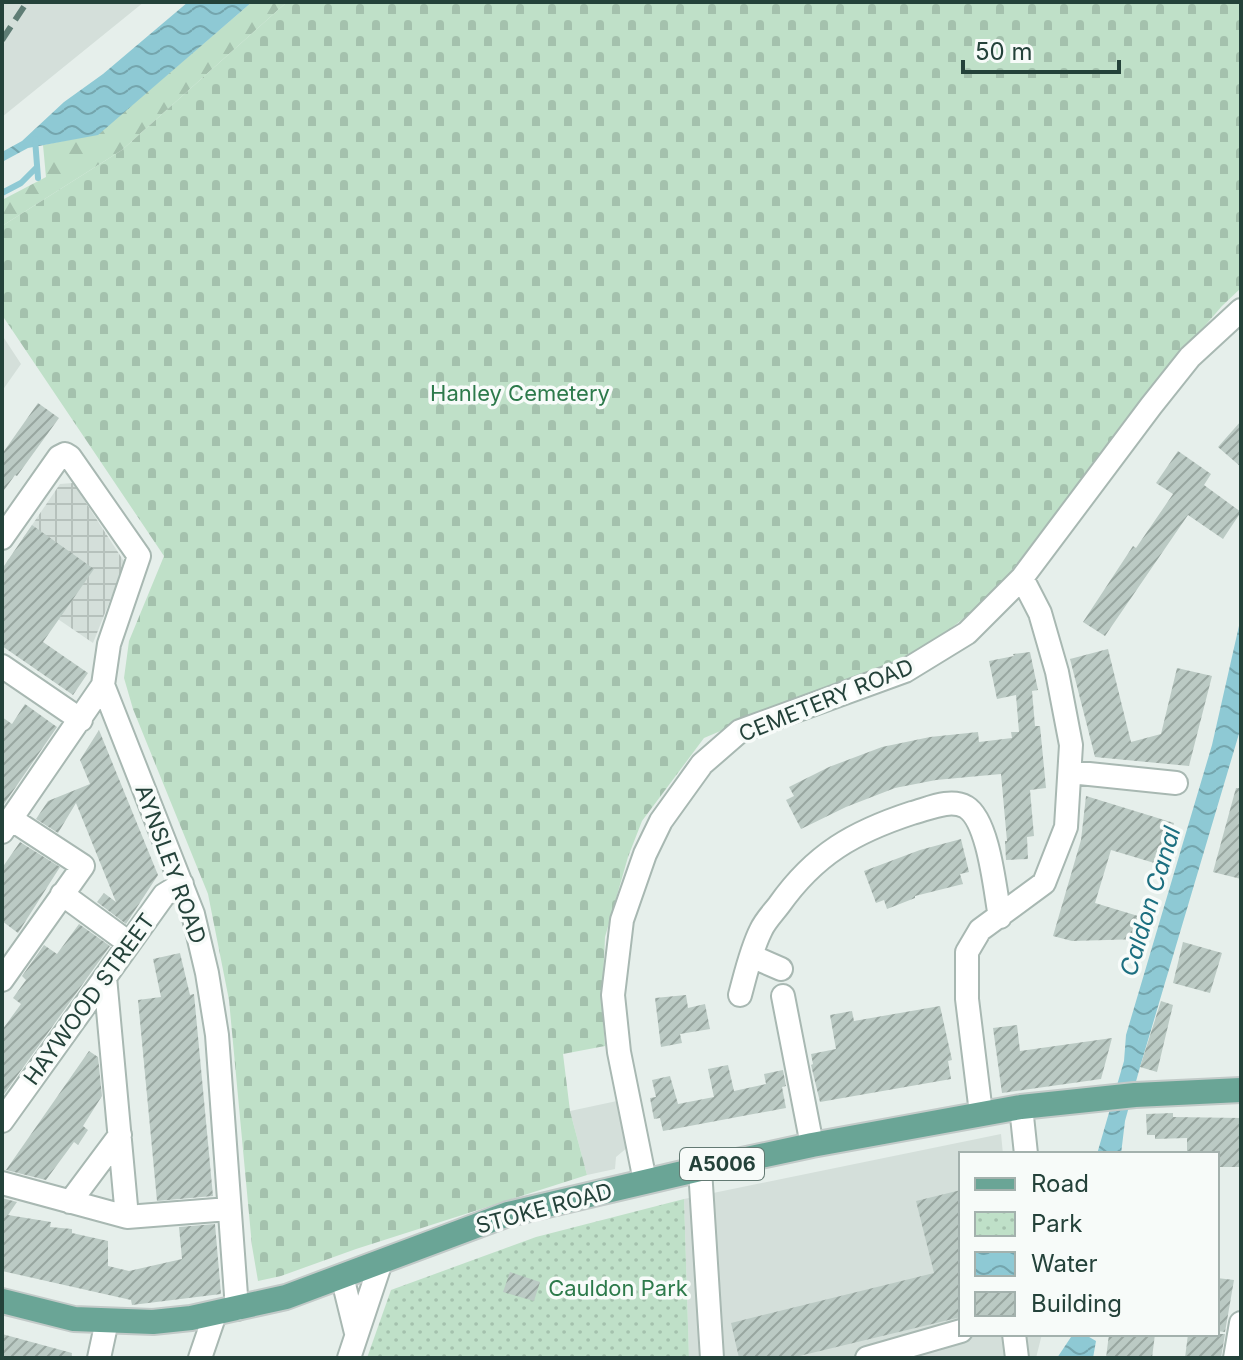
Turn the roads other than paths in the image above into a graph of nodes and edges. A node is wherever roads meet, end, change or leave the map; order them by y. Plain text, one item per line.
1 (1241, 310) edge
2 (2, 538) edge
3 (1022, 578) junction
4 (5, 674) edge
5 (103, 685) junction
6 (81, 720) junction
7 (1070, 772) junction
8 (1176, 783) dead end
9 (6, 826) edge
10 (182, 884) junction
11 (62, 894) junction
12 (1000, 917) junction
13 (129, 943) junction
14 (751, 956) junction
15 (781, 969) dead end
16 (105, 977) junction
17 (2, 980) edge
18 (740, 995) dead end
19 (783, 996) dead end
20 (1241, 1090) edge
21 (1021, 1107) junction
22 (981, 1113) junction
23 (2, 1121) edge
24 (120, 1135) junction
25 (812, 1145) junction
26 (1026, 1152) edge
27 (700, 1169) junction
28 (645, 1181) junction
29 (2, 1183) edge
30 (70, 1202) junction
31 (229, 1209) junction
32 (127, 1217) junction
33 (381, 1262) junction
34 (342, 1276) junction
35 (2, 1301) edge
36 (226, 1311) junction
37 (107, 1321) junction
38 (1241, 1323) edge
39 (959, 1332) edge
40 (356, 1334) junction
41 (1014, 1336) edge
42 (99, 1358) edge
43 (200, 1358) edge
44 (349, 1358) edge
45 (712, 1358) edge
46 (867, 1358) edge
47 (1017, 1358) edge
48 (1235, 1358) edge

1 - 3 street, CEMETERY ROAD
2 - 5 street, AYNSLEY ROAD
3 - 7 street
3 - 28 street, CEMETERY ROAD
4 - 6 street
5 - 6 street
5 - 10 street, AYNSLEY ROAD
6 - 9 street
7 - 8 street
7 - 12 street
9 - 11 street
10 - 13 street, HAYWOOD STREET
10 - 31 street, AYNSLEY ROAD
11 - 13 street
11 - 17 street
12 - 14 street
12 - 22 street
13 - 16 street, HAYWOOD STREET
14 - 15 street
14 - 18 street
16 - 23 street, HAYWOOD STREET
16 - 24 street
19 - 25 street
20 - 21 main road, STOKE ROAD / A5006
21 - 22 main road, STOKE ROAD / A5006
21 - 26 street
22 - 25 main road, STOKE ROAD / A5006
24 - 30 street
24 - 32 street
25 - 27 main road, STOKE ROAD / A5006
27 - 28 main road, STOKE ROAD / A5006
27 - 45 street
28 - 33 main road, STOKE ROAD / A5006
29 - 30 street
30 - 32 street
31 - 32 street
31 - 36 street, AYNSLEY ROAD
33 - 34 main road, STOKE ROAD / A5006
33 - 40 street
34 - 36 main road, STOKE ROAD / A5006
34 - 40 street
35 - 37 main road, STOKE ROAD / A5006
36 - 37 main road, STOKE ROAD / A5006
36 - 43 street
37 - 42 street
38 - 48 street
39 - 46 street
40 - 44 street
41 - 47 street

